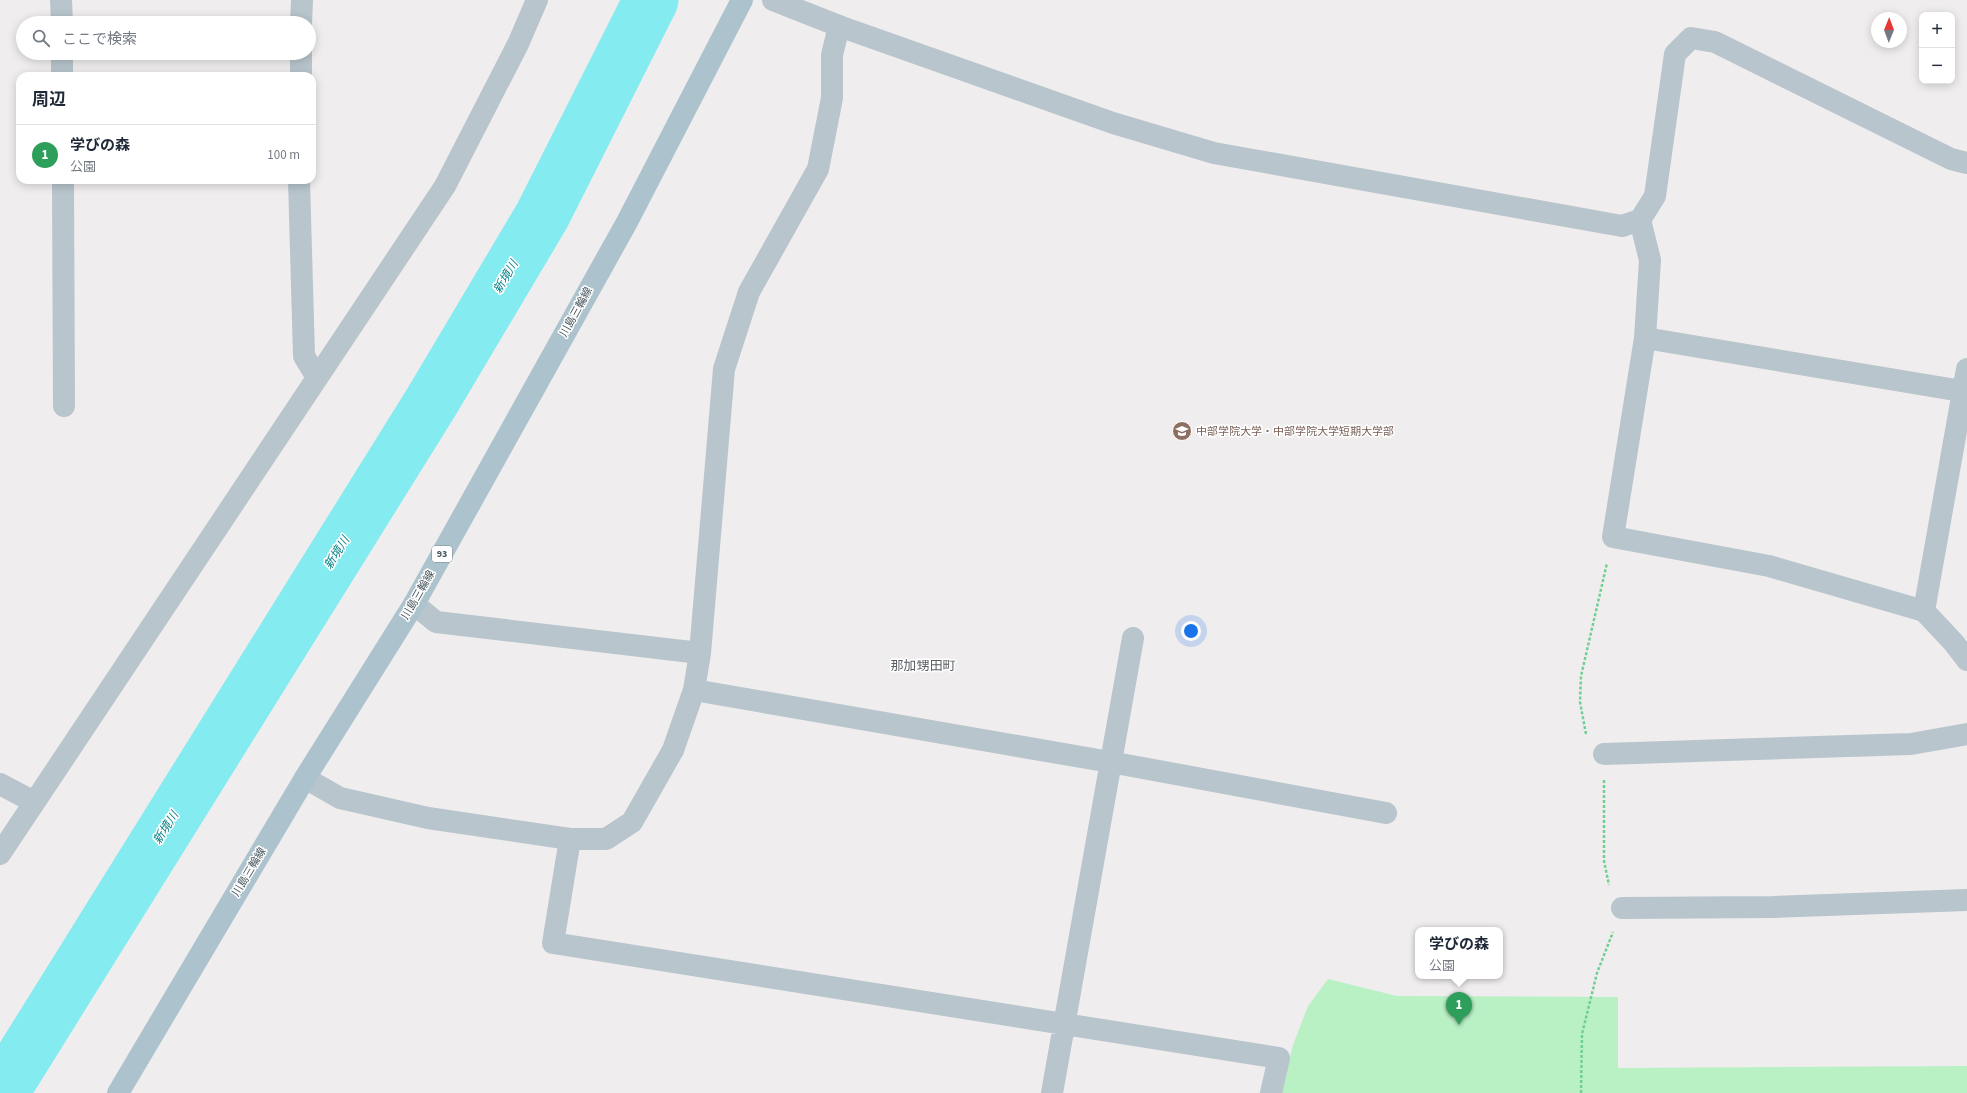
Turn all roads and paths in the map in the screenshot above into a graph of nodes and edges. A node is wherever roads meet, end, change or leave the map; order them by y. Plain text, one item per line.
1 (62, 0) edge
2 (302, 0) edge
3 (537, 0) edge
4 (742, 0) edge
5 (773, 0) edge
6 (62, 16) edge
7 (301, 16) edge
8 (839, 26) junction
9 (62, 60) edge
10 (301, 60) edge
11 (62, 72) edge
12 (301, 72) edge
13 (1967, 163) edge
14 (63, 184) edge
15 (299, 184) edge
16 (1640, 220) junction
17 (1646, 338) junction
18 (1967, 369) edge
19 (316, 376) junction
20 (1966, 392) edge
21 (64, 406) dead end
22 (1613, 537) junction
23 (414, 604) junction
24 (1924, 611) junction
25 (1133, 638) dead end
26 (700, 653) junction
27 (1967, 660) edge
28 (694, 690) junction
29 (1967, 734) edge
30 (1604, 754) joint
31 (1110, 762) junction
32 (305, 778) junction
33 (0, 784) edge
34 (34, 802) junction
35 (1386, 813) dead end
36 (570, 838) junction
37 (0, 854) edge
38 (1967, 900) edge
39 (1622, 908) dead end
40 (1064, 1025) junction
41 (1582, 1055) dead end
42 (118, 1093) edge
43 (1052, 1093) edge
44 (1271, 1093) edge
45 (1581, 1093) edge

1 - 6 street
2 - 7 street
3 - 19 street
4 - 23 main road, 川島三輪線 / 93
5 - 8 street
8 - 16 street
8 - 26 street
9 - 11 street
10 - 12 street
13 - 16 street
14 - 21 street
15 - 19 street
16 - 17 street
17 - 20 street
17 - 22 street
18 - 20 street
19 - 34 street
20 - 24 street
22 - 24 street
22 - 30 path
23 - 26 street
23 - 32 main road, 川島三輪線 / 93
24 - 27 street
25 - 31 street
26 - 28 street
28 - 31 street
28 - 36 street
29 - 30 street
31 - 35 street
31 - 40 street
32 - 36 street
32 - 42 main road, 川島三輪線 / 93
33 - 34 street
34 - 37 street
36 - 40 street
38 - 39 street
40 - 43 street
40 - 44 street
41 - 45 path

